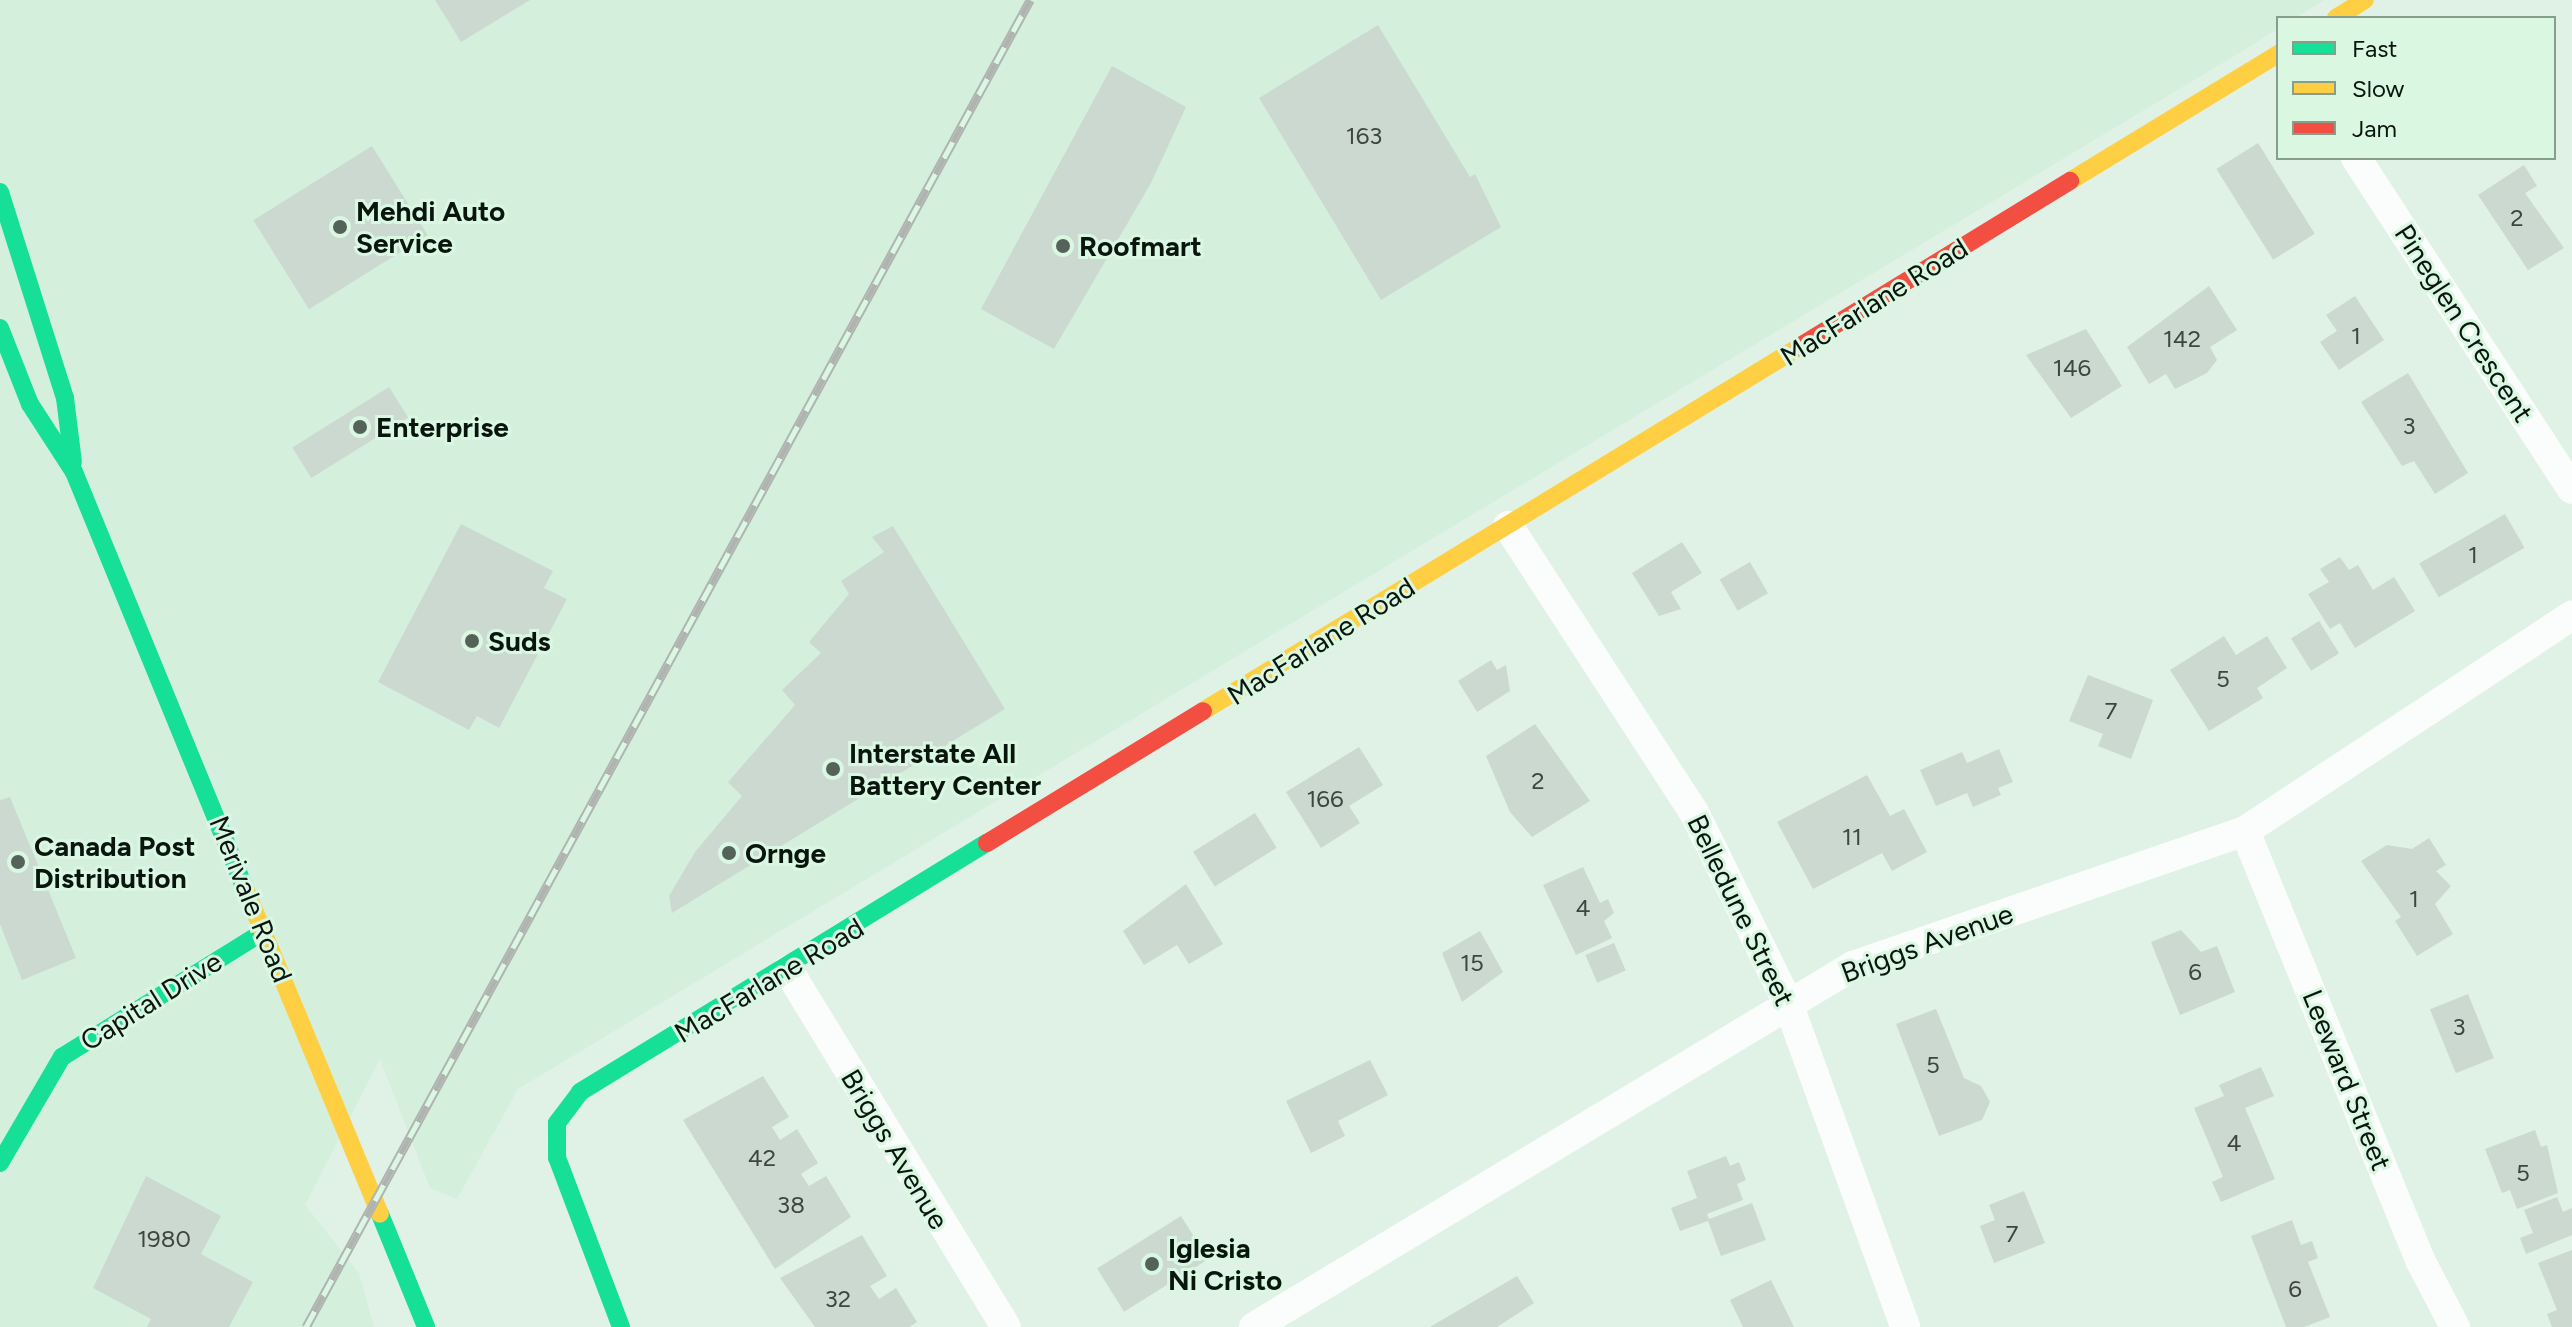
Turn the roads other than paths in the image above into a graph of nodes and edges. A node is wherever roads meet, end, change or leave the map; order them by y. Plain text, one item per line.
1 (2365, 0) edge
2 (2339, 16) edge
3 (2276, 55) edge
4 (2357, 160) edge
5 (0, 195) edge
6 (2, 335) edge
7 (74, 472) junction
8 (2572, 489) edge
9 (1508, 526) junction
10 (2572, 615) edge
11 (2245, 831) junction
12 (263, 932) junction
13 (788, 970) junction
14 (1788, 1003) junction
15 (0, 1163) edge
16 (426, 1327) edge
17 (621, 1327) edge
18 (1006, 1327) edge
19 (1254, 1327) edge
20 (1905, 1327) edge
21 (2455, 1327) edge

1 - 2 street
3 - 9 street, MacFarlane Road
4 - 8 street, Pineglen Crescent
5 - 7 street, Merivale Road
6 - 7 street, Merivale Road
7 - 12 street, Merivale Road
9 - 13 street, MacFarlane Road
9 - 14 street, Belledune Street
10 - 11 street, Briggs Avenue
11 - 14 street, Briggs Avenue
11 - 21 street, Leeward Street
12 - 15 street, Capital Drive
12 - 16 street, Merivale Road
13 - 17 street, MacFarlane Road
13 - 18 street, Briggs Avenue
14 - 19 street, Briggs Avenue
14 - 20 street, Belledune Street

